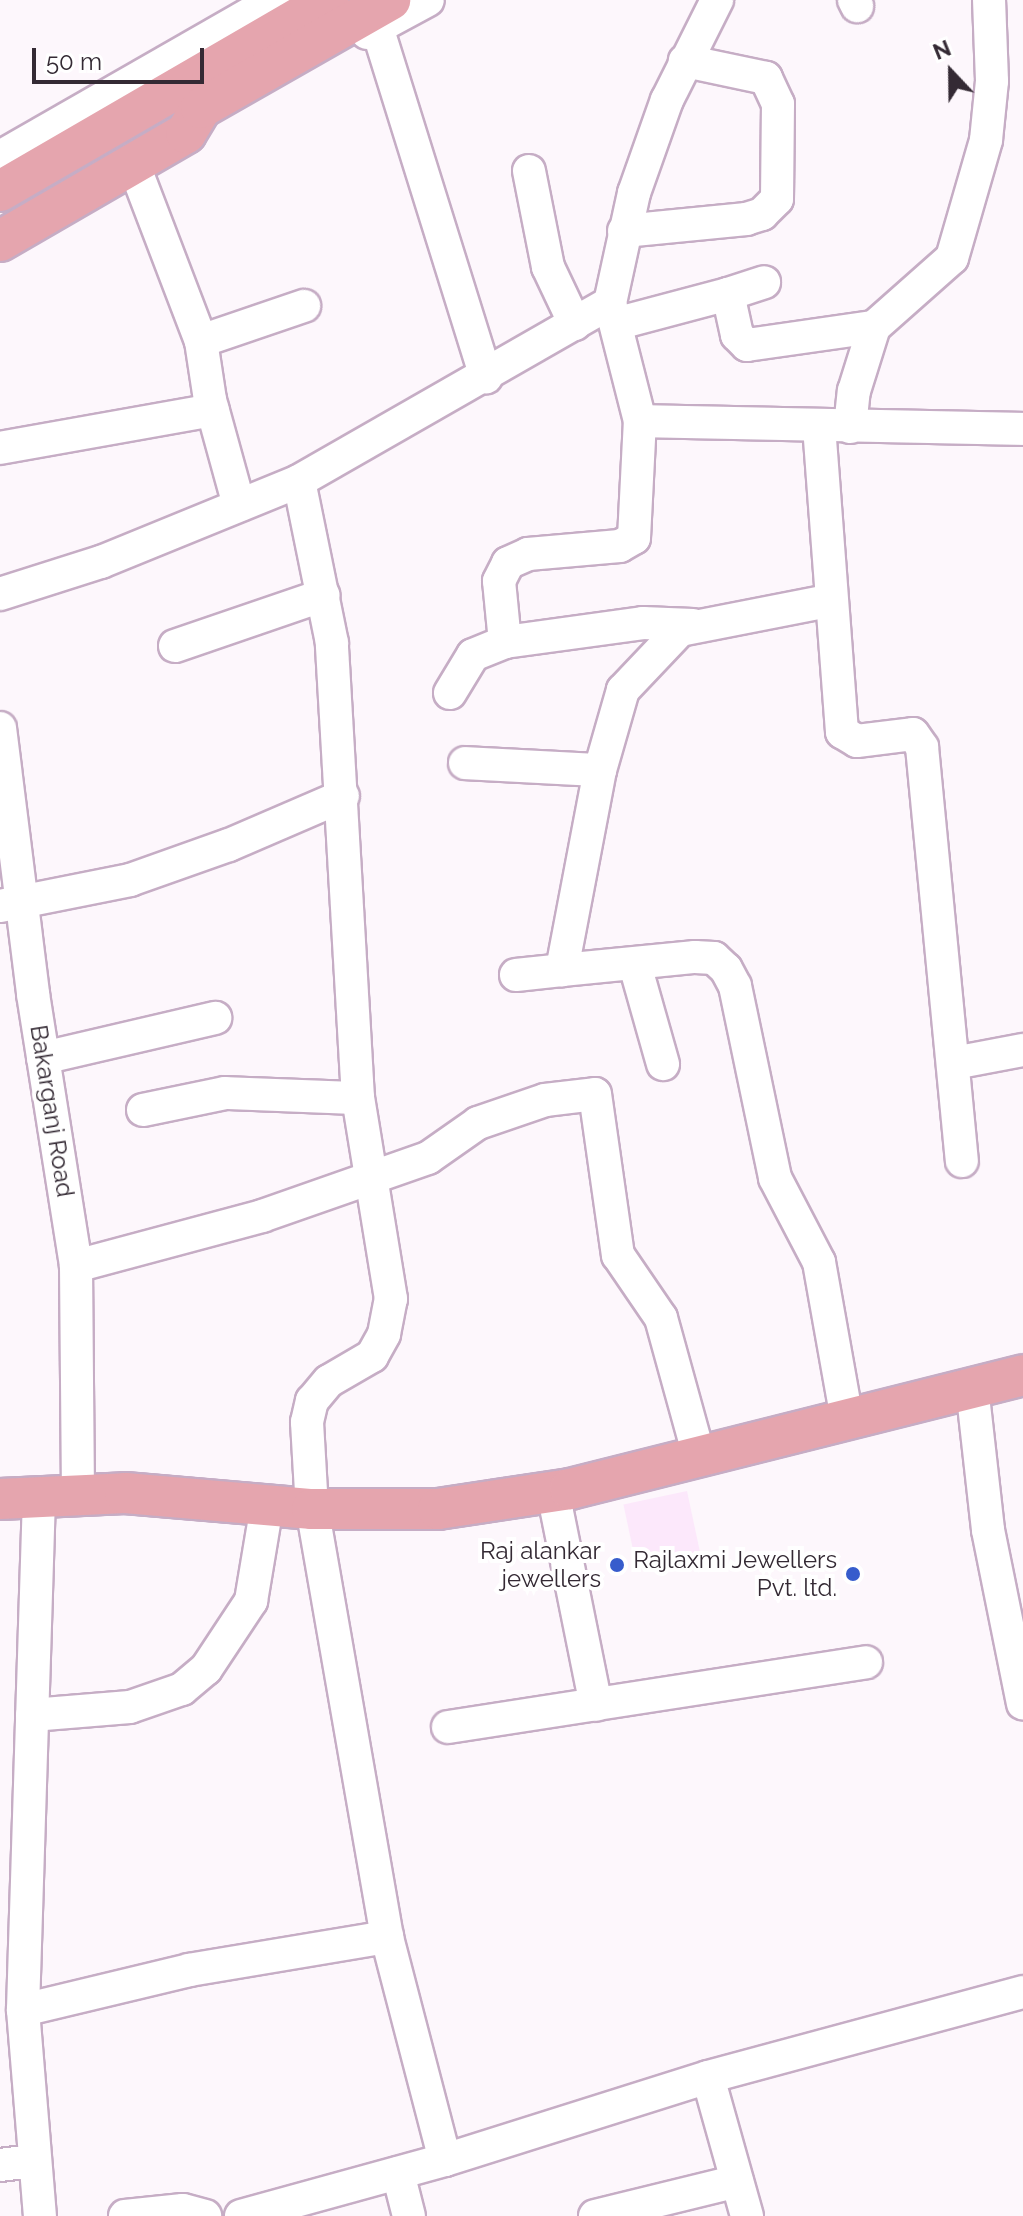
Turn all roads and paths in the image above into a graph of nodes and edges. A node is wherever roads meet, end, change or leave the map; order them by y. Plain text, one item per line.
1 (274, 0) edge
2 (329, 0) edge
3 (428, 0) edge
4 (717, 0) edge
5 (989, 0) edge
6 (384, 14) edge
7 (685, 61) junction
8 (0, 157) edge
9 (133, 163) junction
10 (529, 171) dead end
11 (0, 191) edge
12 (624, 231) junction
13 (0, 241) edge
14 (764, 282) dead end
15 (728, 294) junction
16 (304, 306) dead end
17 (614, 313) junction
18 (575, 324) junction
19 (874, 327) junction
20 (201, 341) junction
21 (486, 377) junction
22 (213, 410) junction
23 (640, 421) junction
24 (834, 427) junction
25 (1023, 429) edge
26 (0, 448) edge
27 (299, 481) junction
28 (239, 505) junction
29 (0, 594) edge
30 (324, 595) junction
31 (828, 601) junction
32 (693, 625) junction
33 (505, 642) junction
34 (175, 646) dead end
35 (450, 693) dead end
36 (0, 728) edge
37 (465, 763) dead end
38 (600, 770) junction
39 (343, 796) junction
40 (11, 905) edge
41 (635, 965) junction
42 (562, 970) junction
43 (516, 975) dead end
44 (215, 1018) dead end
45 (1023, 1050) edge
46 (43, 1058) junction
47 (954, 1063) junction
48 (663, 1064) dead end
49 (358, 1098) junction
50 (143, 1110) dead end
51 (962, 1161) dead end
52 (369, 1180) junction
53 (76, 1266) junction
54 (1023, 1375) edge
55 (972, 1387) junction
56 (847, 1419) junction
57 (699, 1456) junction
58 (553, 1492) junction
59 (78, 1495) junction
60 (19, 1498) edge
61 (267, 1505) junction
62 (312, 1509) junction
63 (1010, 1569) edge
64 (866, 1662) dead end
65 (1023, 1703) edge
66 (596, 1705) junction
67 (32, 1715) junction
68 (448, 1727) dead end
69 (387, 1937) junction
70 (1023, 1992) edge
71 (23, 2010) junction
72 (708, 2077) junction
73 (445, 2160) junction
74 (32, 2161) junction
75 (0, 2165) edge
76 (398, 2173) junction
77 (737, 2181) junction
78 (40, 2216) edge
79 (125, 2216) edge
80 (205, 2216) edge
81 (241, 2216) edge
82 (409, 2216) edge
83 (595, 2216) edge
84 (747, 2216) edge

1 - 8 street
2 - 11 main road
3 - 6 street
4 - 7 street
5 - 19 street
6 - 9 main road
6 - 21 street
7 - 12 street
7 - 12 street
9 - 13 main road
9 - 20 street
10 - 18 street
12 - 17 street
14 - 15 street
15 - 17 street
15 - 19 street
16 - 20 street
17 - 18 street
17 - 23 street
18 - 21 street
19 - 24 street
20 - 22 street
21 - 27 street
22 - 26 street
22 - 28 street
23 - 24 street
23 - 33 street
24 - 25 street
24 - 31 street
27 - 28 street
27 - 30 street
28 - 29 street
30 - 34 street
30 - 39 street
31 - 32 street
31 - 47 street
32 - 33 street
32 - 38 street
33 - 35 street
36 - 40 street, Bakarganj Road
37 - 38 street
38 - 42 street
39 - 40 street
39 - 49 street
40 - 46 street, Bakarganj Road
41 - 42 street
41 - 48 street
41 - 56 street
42 - 43 street
44 - 46 street
45 - 47 street
46 - 53 street, Bakarganj Road
47 - 51 street
49 - 50 street
49 - 52 street
52 - 53 street
52 - 57 street
52 - 62 street
53 - 59 street, Bakarganj Road
54 - 55 main road
55 - 56 main road
55 - 63 street
56 - 57 main road
57 - 58 main road
58 - 62 main road
58 - 66 street
59 - 60 main road
59 - 61 main road
60 - 67 street
61 - 62 main road
61 - 67 street
62 - 69 street
63 - 65 street
64 - 66 street
66 - 68 street
67 - 71 street
69 - 71 street
69 - 73 street
70 - 72 street
71 - 74 street
72 - 73 street
72 - 77 street
73 - 76 street
74 - 75 street
74 - 78 street
76 - 81 street
76 - 82 street
77 - 83 street
77 - 84 street
79 - 80 street

